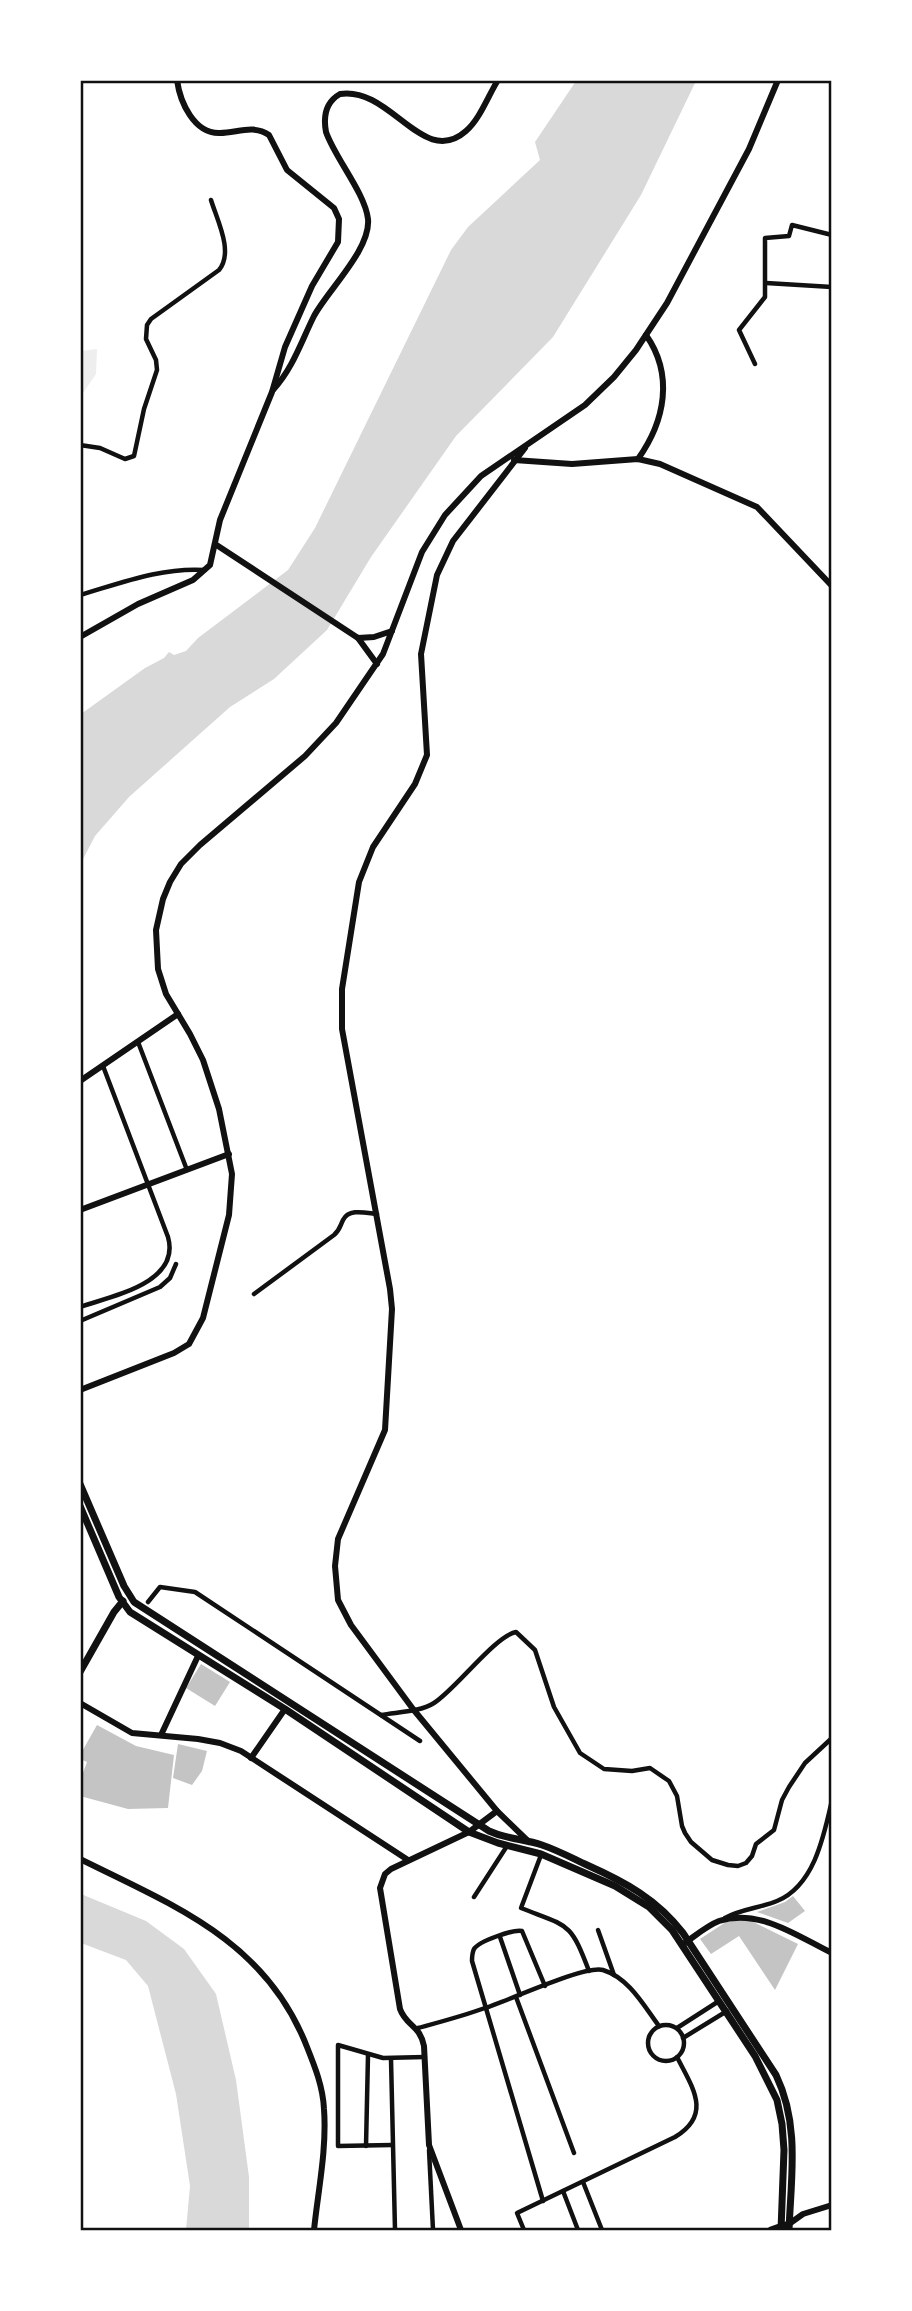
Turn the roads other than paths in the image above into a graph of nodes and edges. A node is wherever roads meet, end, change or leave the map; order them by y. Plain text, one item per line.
1 (177, 80) edge
2 (498, 80) edge
3 (778, 80) edge
4 (80, 121) edge
5 (80, 138) edge
6 (211, 201) dead end
7 (831, 235) edge
8 (766, 283) junction
9 (831, 287) edge
10 (646, 335) junction
11 (755, 364) dead end
12 (272, 392) junction
13 (528, 444) junction
14 (80, 445) edge
15 (506, 458) junction
16 (638, 459) junction
17 (517, 460) junction
18 (215, 544) junction
19 (206, 570) junction
20 (831, 586) edge
21 (80, 595) edge
22 (392, 631) junction
23 (80, 637) edge
24 (358, 638) junction
25 (377, 664) junction
26 (178, 1014) junction
27 (138, 1042) junction
28 (103, 1066) junction
29 (80, 1081) edge
30 (229, 1154) junction
31 (187, 1170) junction
32 (148, 1184) junction
33 (80, 1210) edge
34 (377, 1214) junction
35 (176, 1264) dead end
36 (254, 1294) dead end
37 (80, 1307) edge
38 (80, 1321) edge
39 (80, 1390) edge
40 (80, 1484) edge
41 (80, 1506) edge
42 (131, 1598) junction
43 (148, 1602) dead end
44 (121, 1603) junction
45 (198, 1656) junction
46 (80, 1672) edge
47 (80, 1703) edge
48 (285, 1709) junction
49 (413, 1709) junction
50 (381, 1715) junction
51 (161, 1735) junction
52 (831, 1738) edge
53 (420, 1741) dead end
54 (251, 1758) junction
55 (831, 1800) edge
56 (497, 1811) junction
57 (480, 1825) junction
58 (469, 1832) junction
59 (529, 1842) junction
60 (507, 1846) junction
61 (541, 1854) junction
62 (80, 1859) edge
63 (408, 1860) junction
64 (474, 1897) dead end
65 (717, 1922) junction
66 (598, 1930) dead end
67 (500, 1936) junction
68 (685, 1943) junction
69 (831, 1953) edge
70 (589, 1971) junction
71 (614, 1976) junction
72 (545, 1986) junction
73 (518, 1996) junction
74 (719, 2000) junction
75 (486, 2008) junction
76 (727, 2011) junction
77 (659, 2026) junction
78 (418, 2028) junction
79 (677, 2028) junction
80 (684, 2038) junction
81 (368, 2055) junction
82 (426, 2057) junction
83 (677, 2057) junction
84 (391, 2059) junction
85 (428, 2135) junction
86 (366, 2146) junction
87 (392, 2146) junction
88 (574, 2153) dead end
89 (583, 2182) junction
90 (563, 2191) junction
91 (543, 2201) junction
92 (831, 2205) edge
93 (785, 2228) edge
94 (314, 2231) edge
95 (395, 2231) edge
96 (433, 2231) edge
97 (461, 2231) edge
98 (524, 2231) edge
99 (578, 2231) edge
100 (602, 2231) edge
101 (771, 2231) edge

1 - 12 street
2 - 12 street
3 - 10 street
4 - 5 street
6 - 14 street
7 - 8 street
8 - 9 street
8 - 11 street
10 - 13 street
10 - 16 street
12 - 18 street
13 - 15 street
13 - 17 street
15 - 17 street
15 - 22 street
16 - 17 street
16 - 20 street
17 - 34 street
18 - 19 street
18 - 24 street
19 - 21 street
19 - 23 street
22 - 24 street
22 - 25 street
24 - 25 street
25 - 26 street
26 - 27 street
26 - 30 street
27 - 28 street
27 - 31 street
28 - 29 street
28 - 32 street
30 - 31 street
30 - 39 street
31 - 32 street
32 - 33 street
32 - 37 street
34 - 36 street
34 - 49 street
35 - 38 street
40 - 42 main road
41 - 44 main road
42 - 44 main road
42 - 57 main road
43 - 50 street
44 - 45 main road
44 - 46 main road
45 - 48 main road
45 - 51 street
47 - 51 street
48 - 54 street
48 - 58 main road
49 - 50 street
49 - 52 street
49 - 56 street
50 - 53 street
51 - 54 street
54 - 63 street
55 - 65 street
56 - 57 street
56 - 59 street
57 - 58 street
57 - 59 main road
58 - 60 main road
58 - 63 street
59 - 68 main road
60 - 61 main road
60 - 64 street
61 - 68 main road
61 - 70 street
62 - 94 street
63 - 78 street
65 - 68 street
65 - 69 street
66 - 71 street
67 - 72 street
67 - 73 street
67 - 75 street
68 - 74 main road
68 - 93 main road
70 - 71 street
70 - 72 street
71 - 77 street
72 - 73 street
73 - 75 street
73 - 88 street
74 - 76 main road
74 - 79 street
75 - 78 street
75 - 91 street
76 - 80 street
76 - 93 main road
77 - 79 street
77 - 83 street
78 - 82 street
79 - 80 street
80 - 83 street
81 - 84 street
81 - 86 street
81 - 86 street
82 - 84 street
82 - 85 street
83 - 89 street
84 - 87 street
85 - 96 street
85 - 97 street
86 - 87 street
87 - 95 street
89 - 90 street
89 - 100 street
90 - 91 street
90 - 99 street
91 - 98 street
92 - 93 street
93 - 101 main road

